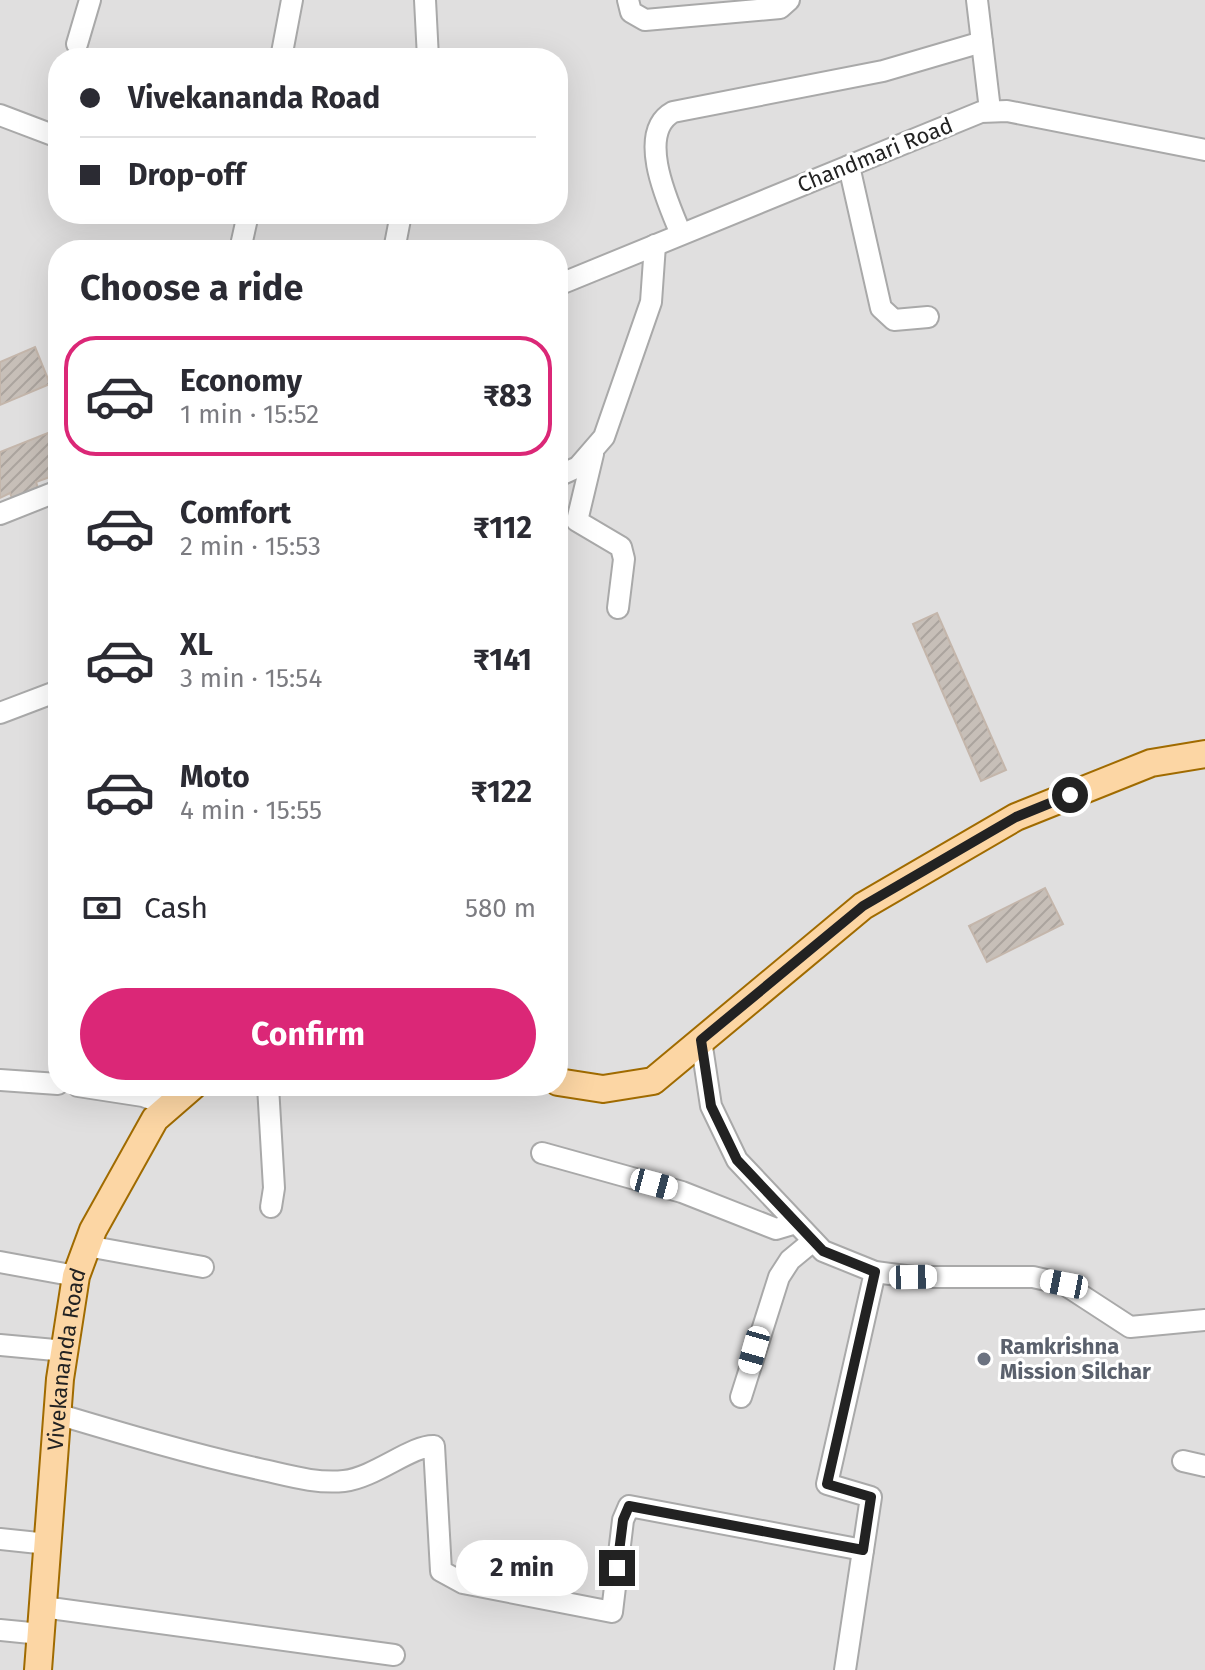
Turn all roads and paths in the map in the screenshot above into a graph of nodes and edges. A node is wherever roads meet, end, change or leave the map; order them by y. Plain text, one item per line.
1 (90, 0) edge
2 (292, 0) edge
3 (425, 0) edge
4 (628, 0) edge
5 (789, 0) edge
6 (977, 0) edge
7 (982, 42) junction
8 (77, 44) dead end
9 (283, 48) edge
10 (427, 48) edge
11 (990, 110) junction
12 (0, 115) edge
13 (48, 133) edge
14 (1205, 150) edge
15 (849, 166) junction
16 (681, 234) junction
17 (655, 245) junction
18 (568, 281) edge
19 (928, 317) dead end
20 (593, 454) junction
21 (568, 468) edge
22 (48, 495) edge
23 (0, 514) edge
24 (618, 608) dead end
25 (48, 695) edge
26 (0, 713) edge
27 (1205, 754) edge
28 (701, 1040) junction
29 (0, 1080) edge
30 (48, 1083) edge
31 (568, 1084) edge
32 (143, 1096) edge
33 (182, 1096) edge
34 (269, 1096) edge
35 (171, 1106) junction
36 (542, 1153) dead end
37 (271, 1207) dead end
38 (796, 1223) junction
39 (813, 1241) junction
40 (87, 1246) junction
41 (0, 1262) edge
42 (203, 1267) dead end
43 (875, 1272) junction
44 (76, 1276) junction
45 (1205, 1320) edge
46 (0, 1345) edge
47 (66, 1351) junction
48 (741, 1397) dead end
49 (57, 1414) junction
50 (1183, 1461) dead end
51 (1205, 1466) edge
52 (0, 1539) edge
53 (48, 1544) junction
54 (863, 1550) junction
55 (43, 1607) junction
56 (0, 1630) edge
57 (41, 1634) junction
58 (394, 1655) dead end
59 (38, 1670) edge
60 (845, 1670) edge

1 - 8 street
2 - 9 street
3 - 10 street
4 - 5 street
6 - 7 street
7 - 11 street
7 - 16 street
11 - 14 street
11 - 15 street, Chandmari Road
12 - 13 street
15 - 16 street, Chandmari Road
15 - 19 street
16 - 17 street, Chandmari Road
17 - 18 street, Chandmari Road
17 - 20 street
20 - 21 street
20 - 24 street
22 - 23 street
25 - 26 street
27 - 28 main road
28 - 31 main road
28 - 38 street
29 - 30 street
32 - 35 street
33 - 35 main road, Vivekananda Road
34 - 37 street
35 - 40 main road, Vivekananda Road
36 - 38 street
38 - 39 street
39 - 43 street
39 - 48 street
40 - 42 street
40 - 44 main road, Vivekananda Road
41 - 44 street
43 - 45 street
43 - 54 street
44 - 47 main road, Vivekananda Road
46 - 47 street
47 - 49 main road, Vivekananda Road
49 - 53 main road, Vivekananda Road
49 - 54 street
50 - 51 street
52 - 53 street
53 - 55 main road, Vivekananda Road
54 - 60 street
55 - 57 main road, Vivekananda Road
55 - 58 street
56 - 57 street
57 - 59 main road, Vivekananda Road

